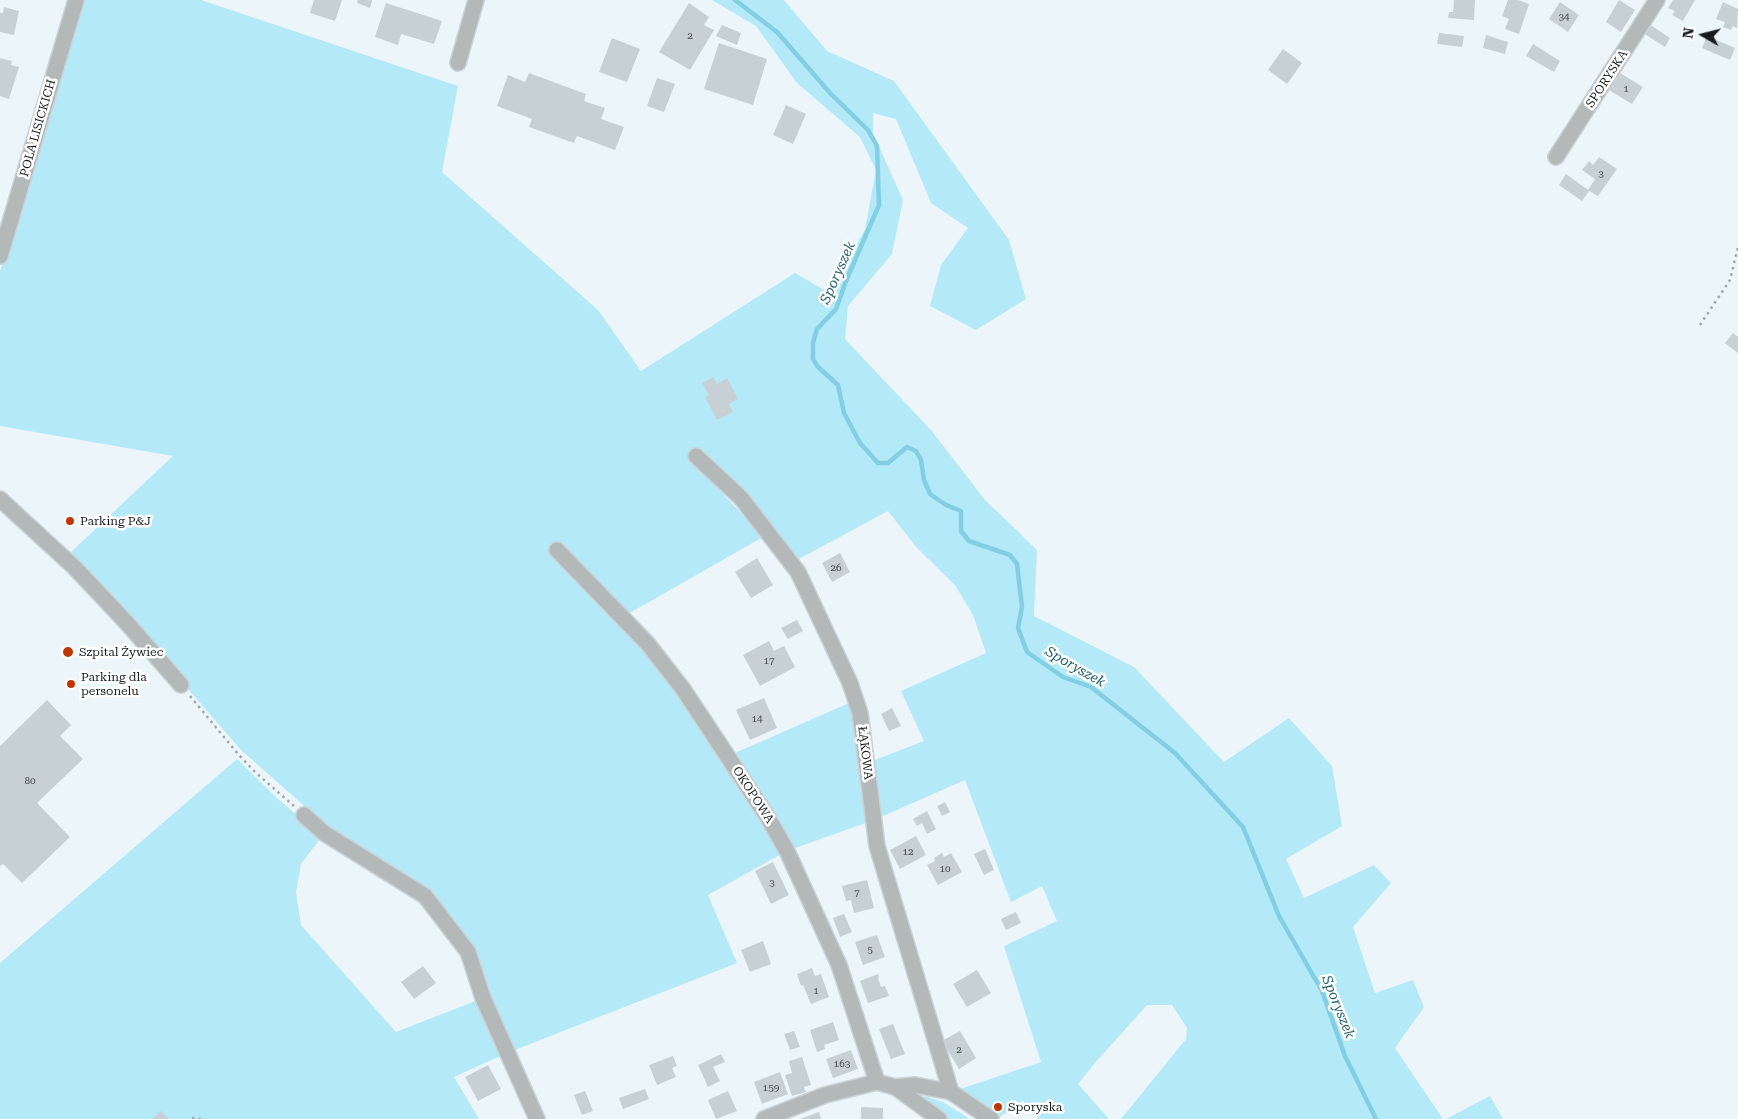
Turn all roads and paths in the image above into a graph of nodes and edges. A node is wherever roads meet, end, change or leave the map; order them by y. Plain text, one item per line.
1 (76, 0) edge
2 (476, 0) edge
3 (1658, 0) edge
4 (458, 63) dead end
5 (1556, 157) dead end
6 (1738, 247) edge
7 (0, 256) edge
8 (1700, 325) dead end
9 (696, 456) dead end
10 (0, 499) edge
11 (0, 507) edge
12 (20, 515) junction
13 (556, 550) dead end
14 (181, 685) joint
15 (304, 815) joint
16 (877, 1082) junction
17 (896, 1087) junction
18 (951, 1092) junction
19 (192, 1118) dead end
20 (202, 1119) edge
21 (536, 1119) edge
22 (764, 1119) edge
23 (939, 1119) edge
24 (991, 1119) edge

1 - 7 street, POLA LISICKICH
2 - 4 street
3 - 5 street, SPORYSKA
6 - 8 path
9 - 18 street, ŁĄKOWA
10 - 12 street
11 - 12 street
12 - 14 street
13 - 16 street, OKOPOWA
14 - 15 path
15 - 21 street
16 - 17 street
16 - 22 street
17 - 18 street
17 - 23 street
18 - 24 street
19 - 20 path

